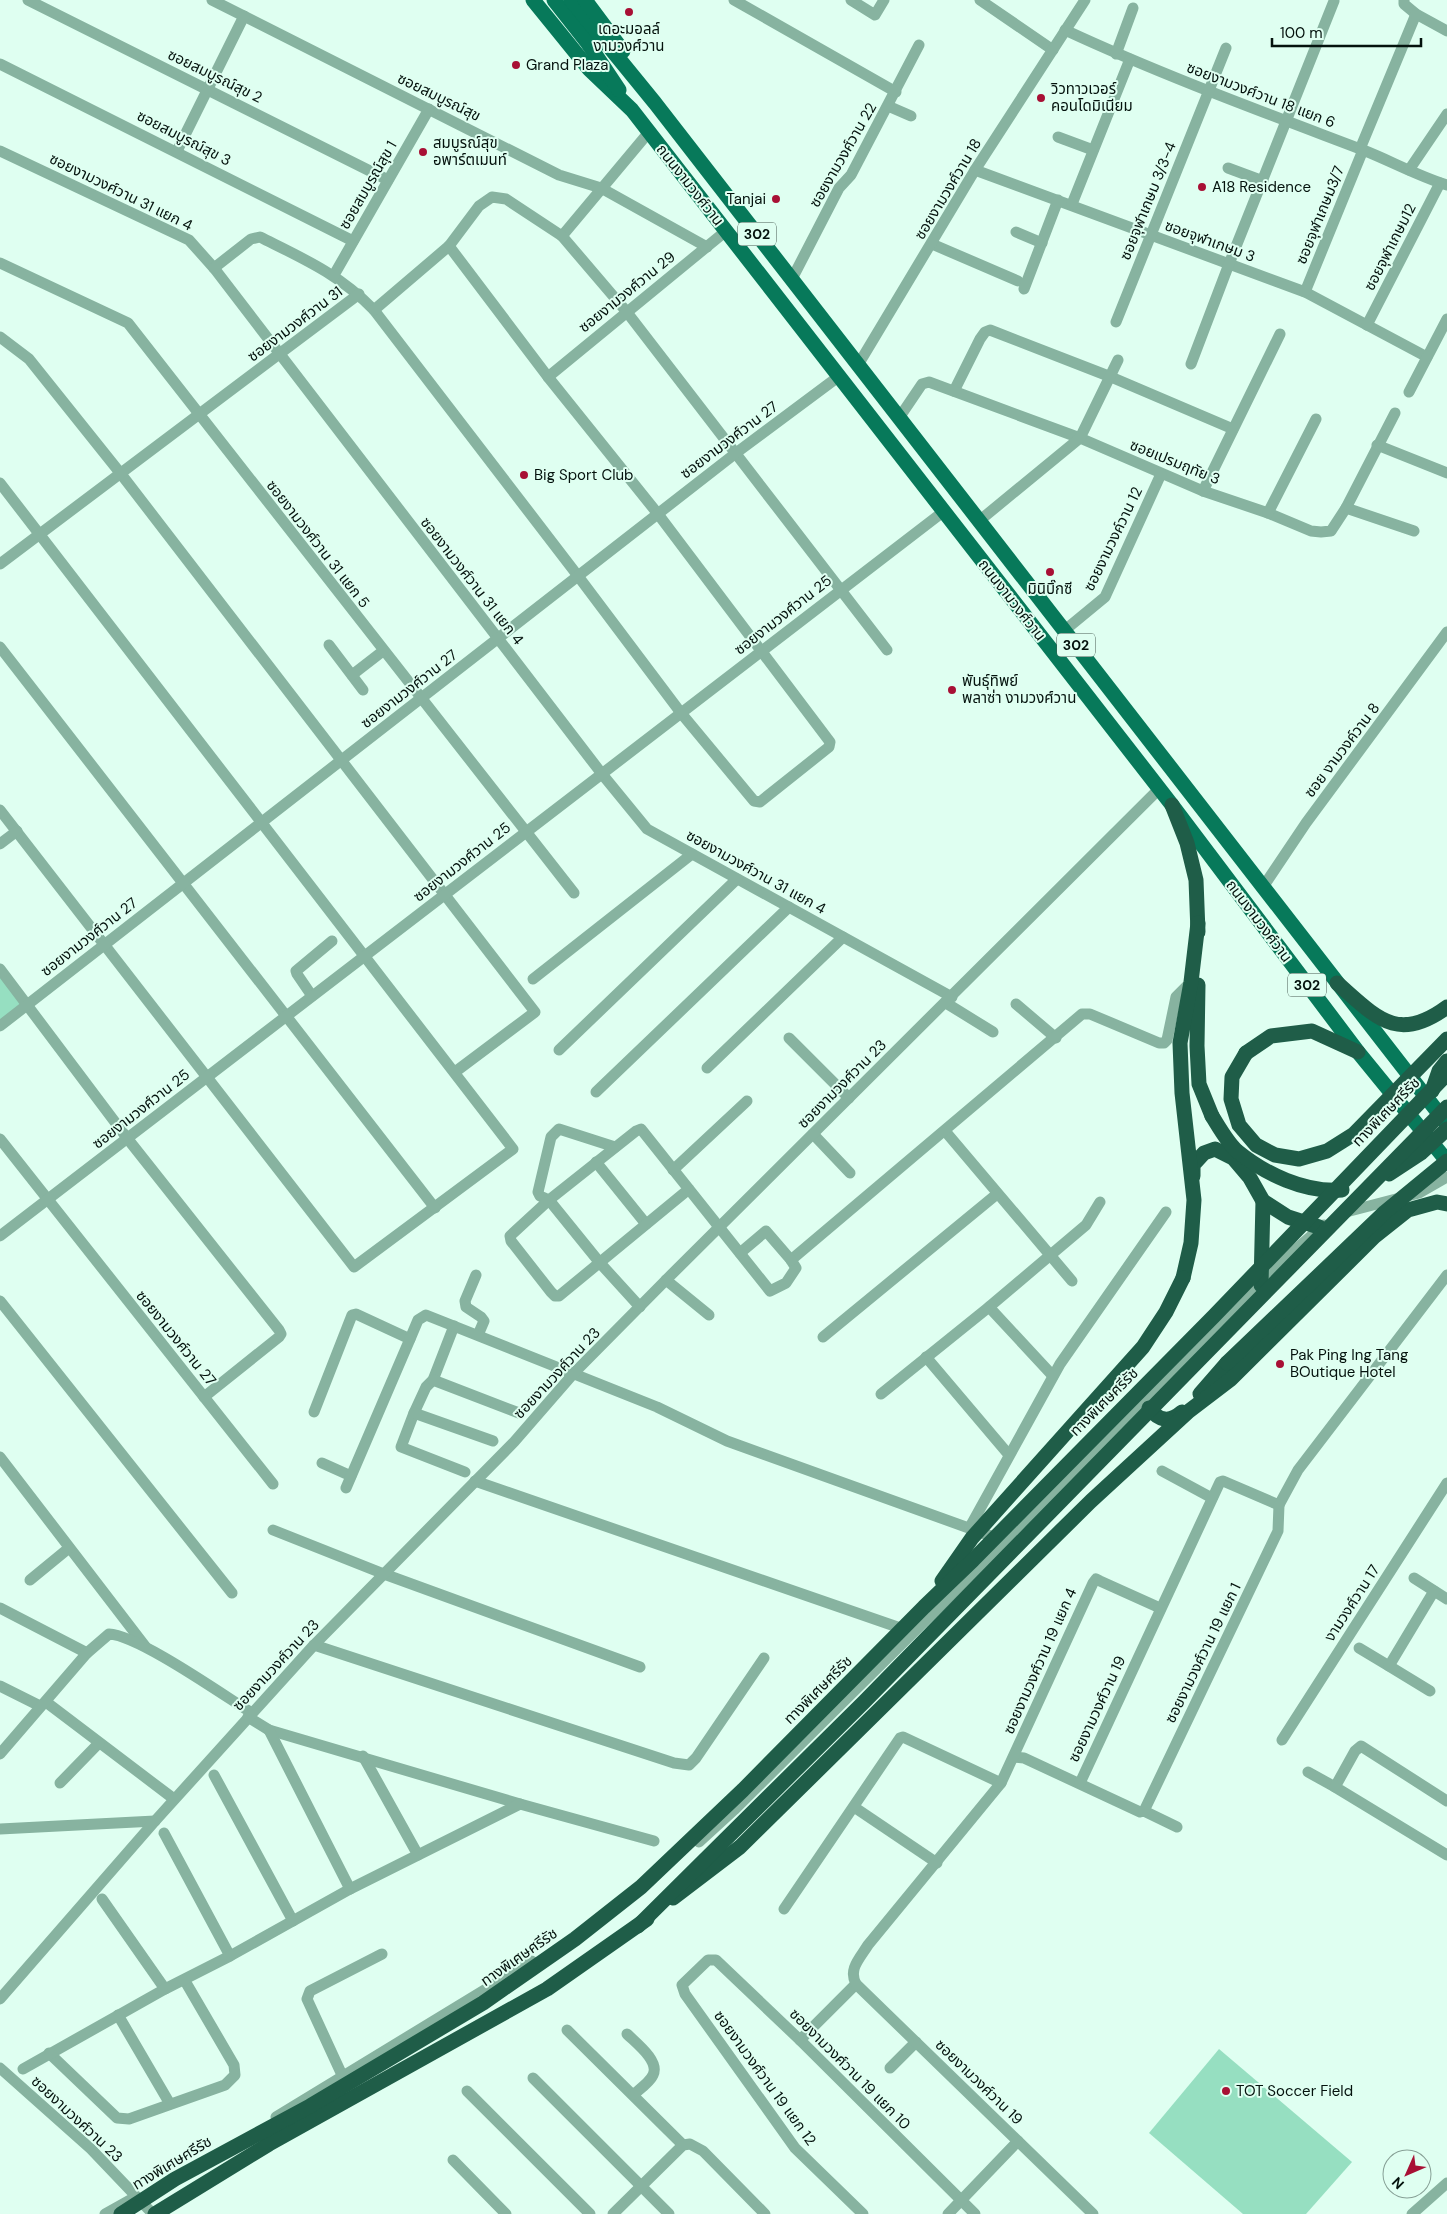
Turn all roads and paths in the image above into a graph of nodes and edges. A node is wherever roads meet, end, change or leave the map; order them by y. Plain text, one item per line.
1 (28, 0) edge
2 (212, 0) edge
3 (533, 0) edge
4 (554, 0) edge
5 (571, 0) edge
6 (585, 0) edge
7 (734, 0) edge
8 (851, 0) edge
9 (884, 0) edge
10 (980, 0) edge
11 (1001, 0) edge
12 (1085, 0) edge
13 (1334, 1) dead end
14 (1405, 3) edge
15 (1133, 8) dead end
16 (993, 10) junction
17 (1416, 14) junction
18 (244, 16) junction
19 (1065, 30) junction
20 (1447, 31) edge
21 (593, 38) junction
22 (919, 45) dead end
23 (1226, 48) dead end
24 (1053, 50) junction
25 (1116, 54) junction
26 (1130, 59) junction
27 (0, 64) edge
28 (208, 90) junction
29 (1209, 91) junction
30 (896, 92) junction
31 (656, 103) junction
32 (888, 106) junction
33 (429, 109) junction
34 (632, 110) junction
35 (1447, 114) edge
36 (911, 116) dead end
37 (1286, 122) junction
38 (649, 132) junction
39 (1058, 137) dead end
40 (1094, 150) junction
41 (1362, 150) junction
42 (0, 151) edge
43 (177, 151) junction
44 (1228, 168) dead end
45 (975, 170) junction
46 (1409, 170) junction
47 (388, 180) junction
48 (1263, 181) junction
49 (1444, 184) edge
50 (601, 188) junction
51 (1058, 200) junction
52 (1072, 204) junction
53 (726, 231) junction
54 (1016, 232) dead end
55 (1150, 235) junction
56 (562, 236) junction
57 (353, 241) junction
58 (1042, 242) junction
59 (932, 244) junction
60 (449, 246) junction
61 (707, 247) junction
62 (0, 263) edge
63 (1229, 264) junction
64 (214, 268) junction
65 (334, 275) junction
66 (792, 279) junction
67 (1305, 292) junction
68 (359, 294) junction
69 (374, 310) junction
70 (626, 311) junction
71 (1447, 319) edge
72 (1116, 322) dead end
73 (1367, 325) junction
74 (1280, 334) dead end
75 (0, 337) edge
76 (279, 354) junction
77 (1427, 357) junction
78 (1118, 360) dead end
79 (1191, 364) dead end
80 (858, 365) junction
81 (548, 377) junction
82 (838, 377) junction
83 (1111, 377) junction
84 (954, 391) junction
85 (1409, 392) dead end
86 (1395, 413) dead end
87 (199, 415) junction
88 (899, 418) junction
89 (1316, 419) dead end
90 (1233, 429) junction
91 (1080, 438) junction
92 (1377, 446) junction
93 (736, 454) junction
94 (1447, 473) edge
95 (121, 474) junction
96 (1160, 474) junction
97 (0, 483) edge
98 (1202, 491) junction
99 (1346, 508) junction
100 (943, 512) junction
101 (1268, 513) junction
102 (658, 514) junction
103 (979, 521) junction
104 (1414, 531) dead end
105 (41, 534) junction
106 (0, 564) edge
107 (578, 576) junction
108 (841, 590) junction
109 (1065, 630) junction
110 (1447, 632) edge
111 (498, 639) junction
112 (329, 645) dead end
113 (0, 647) edge
114 (887, 650) dead end
115 (382, 651) junction
116 (761, 652) junction
117 (352, 675) junction
118 (363, 690) dead end
119 (420, 699) junction
120 (681, 713) junction
121 (342, 760) junction
122 (602, 774) junction
123 (1159, 789) junction
124 (1172, 805) junction
125 (0, 810) edge
126 (262, 822) junction
127 (16, 831) junction
128 (525, 833) junction
129 (0, 844) edge
130 (692, 854) junction
131 (737, 879) junction
132 (184, 882) junction
133 (1263, 887) junction
134 (574, 893) dead end
135 (444, 895) junction
136 (789, 907) junction
137 (1198, 923) junction
138 (843, 937) junction
139 (332, 941) dead end
140 (105, 944) junction
141 (364, 957) junction
142 (0, 969) edge
143 (533, 979) dead end
144 (1191, 982) junction
145 (1337, 983) junction
146 (312, 996) junction
147 (949, 1000) junction
148 (27, 1004) junction
149 (1016, 1004) dead end
150 (1447, 1007) edge
151 (286, 1016) junction
152 (0, 1026) edge
153 (993, 1032) dead end
154 (789, 1038) dead end
155 (1056, 1038) junction
156 (1447, 1039) edge
157 (559, 1050) dead end
158 (1358, 1052) junction
159 (1447, 1061) edge
160 (707, 1068) dead end
161 (455, 1072) junction
162 (1447, 1074) edge
163 (207, 1078) junction
164 (596, 1092) dead end
165 (849, 1098) junction
166 (747, 1101) dead end
167 (1430, 1101) junction
168 (1447, 1107) edge
169 (1447, 1124) edge
170 (1447, 1129) edge
171 (945, 1131) junction
172 (813, 1134) junction
173 (127, 1138) junction
174 (0, 1139) edge
175 (615, 1147) junction
176 (1447, 1161) edge
177 (596, 1162) junction
178 (673, 1170) junction
179 (850, 1173) dead end
180 (1447, 1176) edge
181 (689, 1189) junction
182 (997, 1194) junction
183 (47, 1200) junction
184 (548, 1200) junction
185 (1194, 1200) junction
186 (1263, 1201) junction
187 (1100, 1202) dead end
188 (1447, 1204) edge
189 (435, 1208) junction
190 (1166, 1212) dead end
191 (646, 1224) junction
192 (719, 1226) junction
193 (1319, 1227) junction
194 (0, 1236) edge
195 (740, 1253) junction
196 (1050, 1255) junction
197 (791, 1260) junction
198 (600, 1263) junction
199 (476, 1275) dead end
200 (1447, 1275) edge
201 (666, 1280) junction
202 (1072, 1281) dead end
203 (1261, 1285) junction
204 (0, 1301) edge
205 (640, 1307) junction
206 (988, 1307) junction
207 (709, 1315) dead end
208 (454, 1326) junction
209 (478, 1335) junction
210 (823, 1337) dead end
211 (410, 1338) junction
212 (926, 1356) junction
213 (574, 1373) junction
214 (1053, 1376) junction
215 (433, 1380) junction
216 (880, 1394) dead end
217 (204, 1397) junction
218 (1146, 1405) junction
219 (1190, 1409) junction
220 (314, 1412) dead end
221 (414, 1413) junction
222 (519, 1414) dead end
223 (1127, 1421) junction
224 (1160, 1439) junction
225 (493, 1441) dead end
226 (1009, 1455) junction
227 (0, 1457) edge
228 (322, 1464) dead end
229 (4, 1470) edge
230 (1162, 1471) dead end
231 (465, 1472) dead end
232 (350, 1476) junction
233 (475, 1481) junction
234 (1447, 1483) edge
235 (273, 1484) dead end
236 (346, 1488) dead end
237 (1212, 1498) junction
238 (1279, 1505) junction
239 (970, 1527) junction
240 (273, 1530) dead end
241 (1006, 1542) junction
242 (69, 1548) junction
243 (384, 1574) junction
244 (1414, 1578) dead end
245 (30, 1580) dead end
246 (1434, 1591) junction
247 (232, 1593) dead end
248 (1447, 1600) edge
249 (924, 1607) junction
250 (0, 1608) edge
251 (1160, 1608) junction
252 (913, 1632) junction
253 (314, 1645) junction
254 (147, 1648) junction
255 (1359, 1648) dead end
256 (86, 1653) junction
257 (764, 1658) dead end
258 (1389, 1666) junction
259 (640, 1667) dead end
260 (0, 1686) edge
261 (1430, 1691) dead end
262 (43, 1704) junction
263 (250, 1715) junction
264 (270, 1730) junction
265 (1282, 1740) dead end
266 (99, 1743) junction
267 (0, 1754) edge
268 (363, 1756) junction
269 (1014, 1757) junction
270 (1308, 1772) dead end
271 (214, 1775) dead end
272 (60, 1783) dead end
273 (1001, 1783) junction
274 (1080, 1783) junction
275 (1335, 1787) junction
276 (174, 1799) junction
277 (1447, 1801) edge
278 (520, 1804) junction
279 (854, 1807) junction
280 (1144, 1811) junction
281 (155, 1821) junction
282 (1177, 1827) dead end
283 (0, 1829) edge
284 (164, 1834) dead end
285 (654, 1841) dead end
286 (418, 1855) junction
287 (1447, 1855) edge
288 (937, 1863) junction
289 (350, 1889) junction
290 (102, 1899) dead end
291 (784, 1909) dead end
292 (293, 1921) junction
293 (638, 1926) junction
294 (382, 1954) dead end
295 (230, 1956) junction
296 (716, 1960) joint
297 (0, 1980) edge
298 (184, 1981) junction
299 (856, 1984) junction
300 (9, 1988) junction
301 (165, 1989) junction
302 (0, 1999) edge
303 (118, 2015) junction
304 (567, 2030) dead end
305 (627, 2034) dead end
306 (800, 2040) junction
307 (916, 2042) junction
308 (49, 2053) junction
309 (0, 2068) edge
310 (890, 2068) dead end
311 (23, 2069) dead end
312 (342, 2075) junction
313 (533, 2078) dead end
314 (467, 2090) dead end
315 (634, 2094) junction
316 (170, 2104) junction
317 (1018, 2141) junction
318 (683, 2145) junction
319 (453, 2160) dead end
320 (1447, 2183) edge
321 (642, 2186) junction
322 (136, 2197) junction
323 (961, 2200) junction
324 (106, 2214) edge
325 (122, 2214) edge
326 (154, 2214) edge
327 (506, 2214) edge
328 (590, 2214) edge
329 (613, 2214) edge
330 (669, 2214) edge
331 (765, 2214) edge
332 (864, 2214) edge
333 (948, 2214) edge
334 (975, 2214) edge
335 (1092, 2214) edge
336 (1412, 2214) edge

1 - 28 street, ซอยสมบูรณ์สุข 2
2 - 18 street, ซอยสมบูรณ์สุข
3 - 34 main road, ถนนงามวงศ์วาน / 302
4 - 21 main road, ถนนงามวงศ์วาน / 302
5 - 21 main road, ถนนงามวงศ์วาน / 302
6 - 31 main road, ถนนงามวงศ์วาน / 302
7 - 30 street
8 - 9 street
10 - 16 street
11 - 16 street
12 - 19 street, ซอยงามวงศ์วาน 18
13 - 37 street
14 - 17 street
15 - 25 street
16 - 24 street
17 - 20 street
17 - 41 street, ซอยจุฬาเกษม3/7
18 - 28 street
18 - 33 street, ซอยสมบูรณ์สุข
19 - 24 street, ซอยงามวงศ์วาน 18
19 - 25 street, ซอยงามวงศ์วาน 18 แยก 6
21 - 31 main road, ถนนงามวงศ์วาน / 302
21 - 34 main road, ถนนงามวงศ์วาน / 302
22 - 30 street, ซอยงามวงศ์วาน 22
23 - 29 street, ซอยจุฬาเกษม 3/3-4
24 - 45 street, ซอยงามวงศ์วาน 18
25 - 26 street, ซอยงามวงศ์วาน 18 แยก 6
26 - 29 street, ซอยงามวงศ์วาน 18 แยก 6
26 - 40 street
27 - 43 street, ซอยสมบูรณ์สุข 3
28 - 43 street
28 - 47 street, ซอยสมบูรณ์สุข 2
29 - 37 street, ซอยงามวงศ์วาน 18 แยก 6
29 - 55 street, ซอยจุฬาเกษม 3/3-4
30 - 32 street, ซอยงามวงศ์วาน 22
31 - 66 main road, ถนนงามวงศ์วาน / 302
32 - 36 street
32 - 66 street, ซอยงามวงศ์วาน 22
33 - 47 street, ซอยสมบูรณ์สุข 1
33 - 50 street, ซอยสมบูรณ์สุข
34 - 38 main road, ถนนงามวงศ์วาน / 302
35 - 46 street
37 - 41 street, ซอยงามวงศ์วาน 18 แยก 6
37 - 48 street
38 - 50 street
38 - 53 main road, ถนนงามวงศ์วาน / 302
39 - 40 street
40 - 52 street
41 - 46 street, ซอยงามวงศ์วาน 18 แยก 6
41 - 67 street, ซอยจุฬาเกษม3/7
42 - 64 street, ซอยงามวงศ์วาน 31 แยก 4
43 - 57 street, ซอยสมบูรณ์สุข 3
44 - 48 street
45 - 51 street, ซอยจุฬาเกษม 3
45 - 59 street, ซอยงามวงศ์วาน 18
46 - 49 street, ซอยงามวงศ์วาน 18 แยก 6
47 - 57 street, ซอยสมบูรณ์สุข 1
48 - 63 street
49 - 73 street, ซอยจุฬาเกษม12
50 - 56 street
50 - 61 street, ซอยสมบูรณ์สุข
51 - 52 street, ซอยจุฬาเกษม 3
51 - 58 street
52 - 55 street, ซอยจุฬาเกษม 3
53 - 61 street, ซอยงามวงศ์วาน 29
53 - 82 main road, ถนนงามวงศ์วาน / 302
54 - 58 street
55 - 63 street, ซอยจุฬาเกษม 3
55 - 72 street, ซอยจุฬาเกษม 3/3-4
56 - 60 street
56 - 70 street
57 - 65 street, ซอยสมบูรณ์สุข 1
58 - 59 street
59 - 80 street, ซอยงามวงศ์วาน 18
60 - 69 street
60 - 81 street
61 - 70 street, ซอยงามวงศ์วาน 29
62 - 87 street, ซอยงามวงศ์วาน 31 แยก 5
63 - 67 street, ซอยจุฬาเกษม 3
63 - 79 street
64 - 65 street
64 - 76 street, ซอยงามวงศ์วาน 31 แยก 4
65 - 68 street
66 - 80 main road, ถนนงามวงศ์วาน / 302
67 - 73 street, ซอยจุฬาเกษม 3
68 - 69 street, ซอยงามวงศ์วาน 31
68 - 76 street, ซอยงามวงศ์วาน 31
69 - 107 street, ซอยงามวงศ์วาน 31
70 - 81 street, ซอยงามวงศ์วาน 29
70 - 93 street
71 - 77 street
73 - 77 street, ซอยจุฬาเกษม 3
74 - 90 street
75 - 95 street
76 - 87 street, ซอยงามวงศ์วาน 31
76 - 111 street, ซอยงามวงศ์วาน 31 แยก 4
77 - 85 street
78 - 83 street
80 - 88 main road, ถนนงามวงศ์วาน / 302
81 - 102 street
82 - 93 street, ซอยงามวงศ์วาน 27
82 - 100 main road, ถนนงามวงศ์วาน / 302
83 - 84 street
83 - 90 street
83 - 91 street
84 - 88 street, ซอยเปรมฤทัย 3
84 - 91 street, ซอยเปรมฤทัย 3
86 - 92 street, ซอยเปรมฤทัย 3
87 - 95 street, ซอยงามวงศ์วาน 31
87 - 115 street, ซอยงามวงศ์วาน 31 แยก 5
88 - 103 main road, ถนนงามวงศ์วาน / 302
89 - 101 street
90 - 98 street
91 - 96 street, ซอยเปรมฤทัย 3
91 - 103 street
92 - 94 street
92 - 99 street, ซอยเปรมฤทัย 3
93 - 102 street, ซอยงามวงศ์วาน 27
93 - 108 street
95 - 105 street, ซอยงามวงศ์วาน 31
95 - 121 street
96 - 98 street, ซอยเปรมฤทัย 3
96 - 109 street, ซอยงามวงค์วาน 12
97 - 105 street
98 - 101 street, ซอยเปรมฤทัย 3
99 - 101 street, ซอยเปรมฤทัย 3
99 - 104 street
100 - 108 street, ซอยงามวงศ์วาน 25
100 - 123 main road, ถนนงามวงศ์วาน / 302
102 - 107 street, ซอยงามวงศ์วาน 27
102 - 116 street
103 - 109 main road, ถนนงามวงศ์วาน / 302
105 - 106 street, ซอยงามวงศ์วาน 31
105 - 126 street
107 - 111 street, ซอยงามวงศ์วาน 27
107 - 120 street, ซอยงามวงศ์วาน 31
108 - 114 street
108 - 116 street, ซอยงามวงศ์วาน 25
109 - 133 main road, ถนนงามวงศ์วาน / 302
110 - 133 street, ซอย งามวงค์วาน 8
111 - 119 street, ซอยงามวงศ์วาน 27
111 - 122 street, ซอยงามวงศ์วาน 31 แยก 4
112 - 117 street
113 - 132 street
115 - 117 street
115 - 119 street, ซอยงามวงศ์วาน 31 แยก 5
116 - 120 street, ซอยงามวงศ์วาน 25
116 - 120 street, ซอยงามวงศ์วาน 31
117 - 118 street
119 - 121 street, ซอยงามวงศ์วาน 27
119 - 128 street, ซอยงามวงศ์วาน 31 แยก 5
120 - 122 street, ซอยงามวงศ์วาน 25
121 - 126 street, ซอยงามวงศ์วาน 27
121 - 135 street
122 - 128 street, ซอยงามวงศ์วาน 25
122 - 130 street, ซอยงามวงศ์วาน 31 แยก 4
123 - 124 main road, ถนนงามวงศ์วาน / 302
123 - 147 street, ซอยงามวงศ์วาน 23
124 - 137 highway
124 - 158 main road, ถนนงามวงศ์วาน / 302
125 - 127 street
126 - 132 street, ซอยงามวงศ์วาน 27
126 - 141 street
127 - 129 street
127 - 140 street
128 - 134 street, ซอยงามวงศ์วาน 31 แยก 5
128 - 135 street, ซอยงามวงศ์วาน 25
130 - 131 street, ซอยงามวงศ์วาน 31 แยก 4
130 - 143 street
131 - 136 street, ซอยงามวงศ์วาน 31 แยก 4
131 - 157 street
132 - 140 street, ซอยงามวงศ์วาน 27
132 - 151 street
133 - 145 main road, ถนนงามวงศ์วาน / 302
135 - 141 street, ซอยงามวงศ์วาน 25
135 - 161 street
136 - 138 street, ซอยงามวงศ์วาน 31 แยก 4
136 - 164 street
137 - 144 highway
137 - 170 highway, bridge
138 - 147 street, ซอยงามวงศ์วาน 31 แยก 4
138 - 160 street
139 - 146 street
140 - 148 street, ซอยงามวงศ์วาน 27
140 - 163 street
141 - 146 street, ซอยงามวงศ์วาน 25
141 - 161 street
142 - 148 street
144 - 155 street
144 - 185 highway
145 - 150 highway
145 - 167 main road, ถนนงามวงศ์วาน / 302
146 - 151 street, ซอยงามวงศ์วาน 25
147 - 153 street, ซอยงามวงศ์วาน 31 แยก 4
147 - 165 street, ซอยงามวงศ์วาน 23
148 - 152 street, ซอยงามวงศ์วาน 27
148 - 173 street
149 - 155 street
151 - 163 street, ซอยงามวงศ์วาน 25
151 - 189 street
154 - 165 street
155 - 171 street
156 - 158 highway, bridge
158 - 176 main road, ถนนงามวงศ์วาน / 302
159 - 167 highway
161 - 189 street
162 - 249 highway, ทางพิเศษศรีรัช, bridge
163 - 173 street, ซอยงามวงศ์วาน 25
163 - 189 street
165 - 172 street, ซอยงามวงศ์วาน 23
166 - 178 street
167 - 169 main road, ถนนงามวงศ์วาน / 302
168 - 293 highway, bridge
171 - 182 street
171 - 197 street
172 - 179 street
172 - 192 street, ซอยงามวงศ์วาน 23
173 - 183 street, ซอยงามวงศ์วาน 25
173 - 217 street
174 - 183 street, ซอยงามวงศ์วาน 27
175 - 177 street
175 - 178 street
175 - 184 street
176 - 219 highway, bridge
177 - 184 street
177 - 191 street
178 - 181 street
180 - 193 street
181 - 191 street
181 - 192 street
182 - 196 street
182 - 210 street
183 - 194 street, ซอยงามวงศ์วาน 25
183 - 217 street, ซอยงามวงศ์วาน 27
184 - 198 street
184 - 198 street
185 - 186 highway
185 - 249 highway, bridge
186 - 193 highway
186 - 203 highway
187 - 196 street
188 - 219 highway
190 - 214 street
191 - 198 street
192 - 195 street
192 - 201 street, ซอยงามวงศ์วาน 23
193 - 203 street
195 - 197 street
195 - 197 street
196 - 202 street
196 - 206 street
198 - 205 street
199 - 209 street
200 - 238 street
201 - 205 street, ซอยงามวงศ์วาน 23
201 - 207 street
203 - 218 street
204 - 247 street
205 - 213 street, ซอยงามวงศ์วาน 23
206 - 212 street
206 - 214 street
208 - 209 street
208 - 211 street
208 - 215 street
209 - 213 street
211 - 220 street
211 - 232 street
212 - 216 street
212 - 226 street
213 - 233 street, ซอยงามวงศ์วาน 23
213 - 239 street
214 - 226 street
215 - 221 street
215 - 222 street
217 - 235 street, ซอยงามวงศ์วาน 27
218 - 219 highway
218 - 223 street
219 - 224 highway
221 - 225 street
221 - 231 street
223 - 224 highway
223 - 241 street
224 - 293 highway, bridge
226 - 239 street
227 - 229 street
228 - 232 street
229 - 242 street
230 - 237 street
232 - 236 street
233 - 243 street, ซอยงามวงศ์วาน 23
233 - 252 street
234 - 265 street, งามวงศ์วาน 17
237 - 238 street, ซอยงามวงศ์วาน 19
237 - 251 street, ซอยงามวงศ์วาน 19
238 - 280 street, ซอยงามวงศ์วาน 19 แยก 1
239 - 241 street
240 - 243 street
241 - 252 street
242 - 245 street
242 - 254 street
243 - 253 street, ซอยงามวงศ์วาน 23
243 - 259 street
244 - 246 street
246 - 248 street
246 - 258 street
249 - 325 highway, ทางพิเศษศรีรัช, bridge
250 - 256 street
251 - 269 street, ซอยงามวงศ์วาน 19 แยก 4
251 - 274 street, ซอยงามวงศ์วาน 19
252 - 312 street
253 - 257 street
253 - 263 street, ซอยงามวงศ์วาน 23
254 - 256 street
254 - 263 street
255 - 258 street
256 - 262 street
258 - 261 street
260 - 262 street
262 - 266 street
262 - 267 street
263 - 264 street
263 - 276 street, ซอยงามวงศ์วาน 23
264 - 268 street
264 - 289 street
266 - 272 street
266 - 276 street
268 - 278 street
268 - 286 street
269 - 273 street
269 - 274 street, ซอยงามวงศ์วาน 19
270 - 275 street
271 - 292 street
273 - 279 street
273 - 288 street
274 - 280 street
275 - 277 street
275 - 287 street
276 - 281 street, ซอยงามวงศ์วาน 23
278 - 285 street
278 - 286 street
279 - 288 street
279 - 291 street
280 - 282 street
281 - 283 street
281 - 300 street, ซอยงามวงศ์วาน 23
284 - 295 street
286 - 289 street
288 - 299 street
289 - 292 street
290 - 301 street
292 - 295 street
293 - 326 highway
294 - 312 street
295 - 298 street
296 - 306 street, ซอยงามวงศ์วาน 19 แยก 10
296 - 332 street, ซอยงามวงศ์วาน 19 แยก 12
297 - 300 street
298 - 301 street
298 - 316 street
299 - 306 street
299 - 307 street, ซอยงามวงศ์วาน 19
300 - 302 street, ซอยงามวงศ์วาน 23
301 - 303 street
303 - 308 street
303 - 316 street
304 - 315 street
305 - 315 street
306 - 323 street, ซอยงามวงศ์วาน 19 แยก 10
307 - 310 street
307 - 317 street, ซอยงามวงศ์วาน 19
308 - 311 street
308 - 316 street
309 - 322 street, ซอยงามวงศ์วาน 23
312 - 322 street
313 - 321 street
314 - 328 street
315 - 318 street
317 - 323 street, ซอยงามวงศ์วาน 19
317 - 335 street
318 - 321 street
318 - 331 street
319 - 327 street
320 - 336 street
321 - 329 street
321 - 330 street
322 - 324 street
322 - 326 street, ซอยงามวงศ์วาน 23
323 - 333 street, ซอยงามวงศ์วาน 19
323 - 334 street, ซอยงามวงศ์วาน 19 แยก 10

